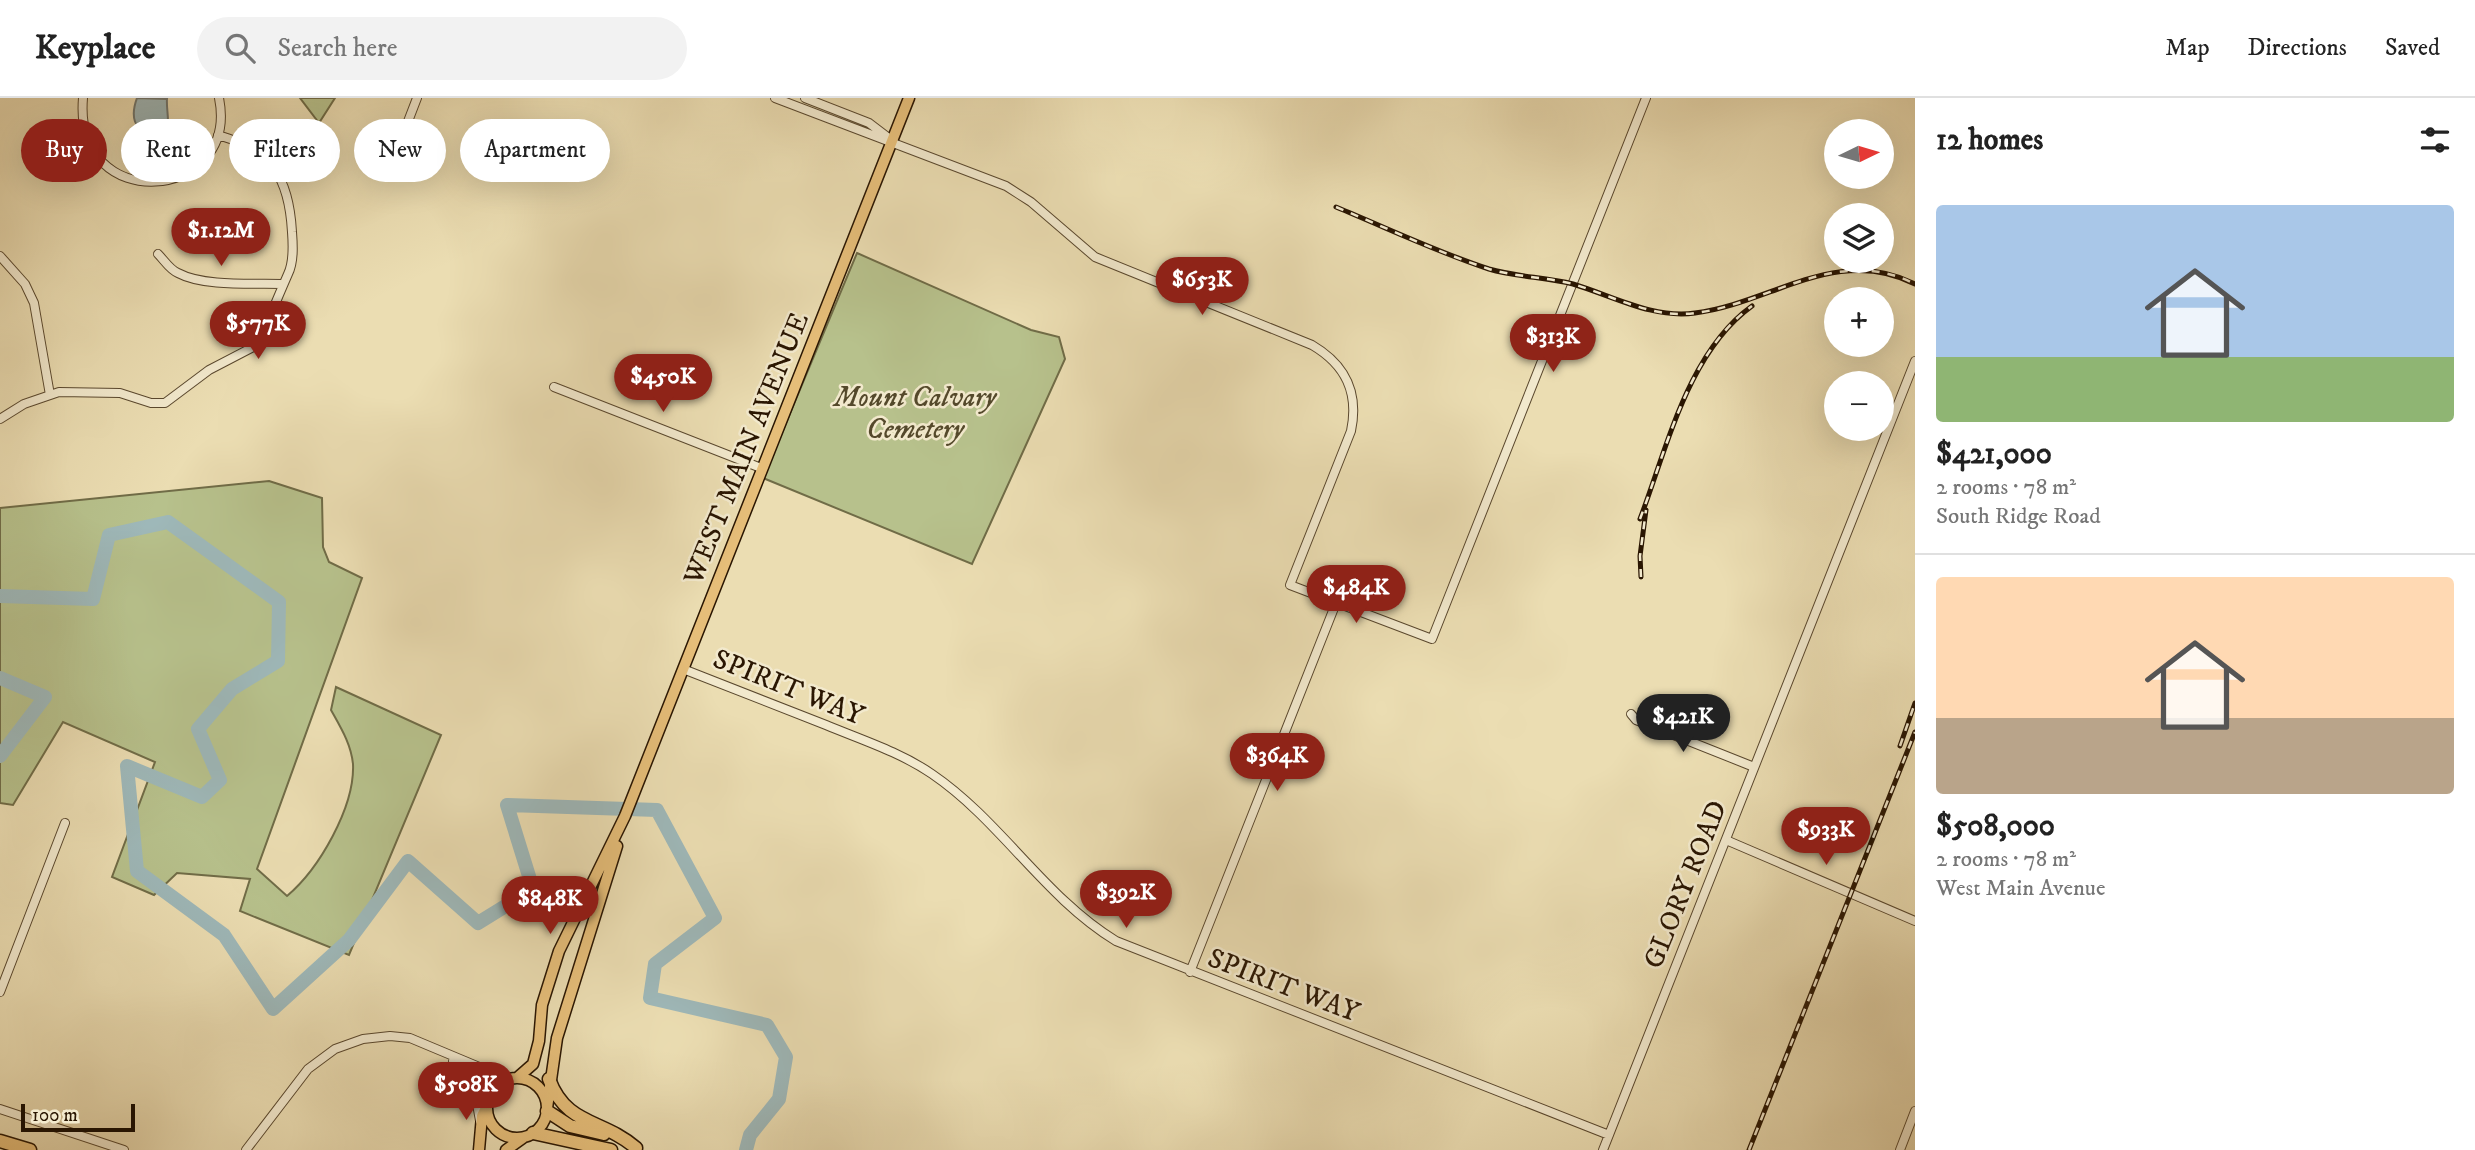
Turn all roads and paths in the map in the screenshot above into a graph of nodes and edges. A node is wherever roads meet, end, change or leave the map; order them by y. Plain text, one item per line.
1 (83, 98) edge
2 (219, 98) edge
3 (417, 98) edge
4 (775, 98) edge
5 (805, 98) edge
6 (909, 98) edge
7 (1646, 98) edge
8 (409, 119) edge
9 (218, 135) junction
10 (892, 141) junction
11 (158, 254) dead end
12 (0, 256) edge
13 (282, 284) junction
14 (1915, 361) edge
15 (554, 387) dead end
16 (50, 395) junction
17 (0, 419) edge
18 (761, 468) junction
19 (1336, 603) junction
20 (682, 668) junction
21 (1631, 713) dead end
22 (1754, 767) junction
23 (625, 816) junction
24 (65, 823) dead end
25 (1726, 840) junction
26 (1915, 921) edge
27 (1191, 972) junction
28 (0, 992) edge
29 (451, 1058) junction
30 (512, 1079) junction
31 (549, 1079) junction
32 (488, 1104) junction
33 (0, 1110) edge
34 (547, 1110) junction
35 (1915, 1111) edge
36 (481, 1126) junction
37 (529, 1135) junction
38 (1609, 1135) junction
39 (0, 1141) edge
40 (638, 1149) edge
41 (30, 1150) edge
42 (124, 1150) edge
43 (246, 1150) edge
44 (479, 1150) edge
45 (506, 1150) edge
46 (611, 1150) edge
47 (1603, 1150) edge
48 (1900, 1150) edge

1 - 9 street
2 - 9 street
3 - 8 street
4 - 10 street
5 - 10 street
6 - 10 main road, WEST MAIN AVENUE
7 - 19 street
9 - 13 street
10 - 18 main road, WEST MAIN AVENUE
10 - 19 street
11 - 13 street
12 - 16 street
13 - 16 street
14 - 22 street, GLORY ROAD
15 - 18 street
16 - 17 street
18 - 20 main road, WEST MAIN AVENUE
19 - 27 street
20 - 23 main road, WEST MAIN AVENUE
20 - 27 street, SPIRIT WAY
21 - 22 street
22 - 25 street, GLORY ROAD
23 - 30 main road, WEST MAIN AVENUE
23 - 31 main road, WEST MAIN AVENUE
24 - 28 street
25 - 26 street
25 - 38 street, GLORY ROAD
27 - 38 street, SPIRIT WAY
29 - 30 street
29 - 32 street
29 - 36 street
29 - 43 street
30 - 32 main road
30 - 34 main road
31 - 34 main road, WEST MAIN AVENUE
31 - 40 highway
32 - 36 main road
32 - 37 main road
33 - 42 street
34 - 37 main road
34 - 40 highway
35 - 48 street
36 - 44 main road
37 - 45 main road
37 - 46 highway
38 - 47 street, GLORY ROAD
39 - 41 highway

